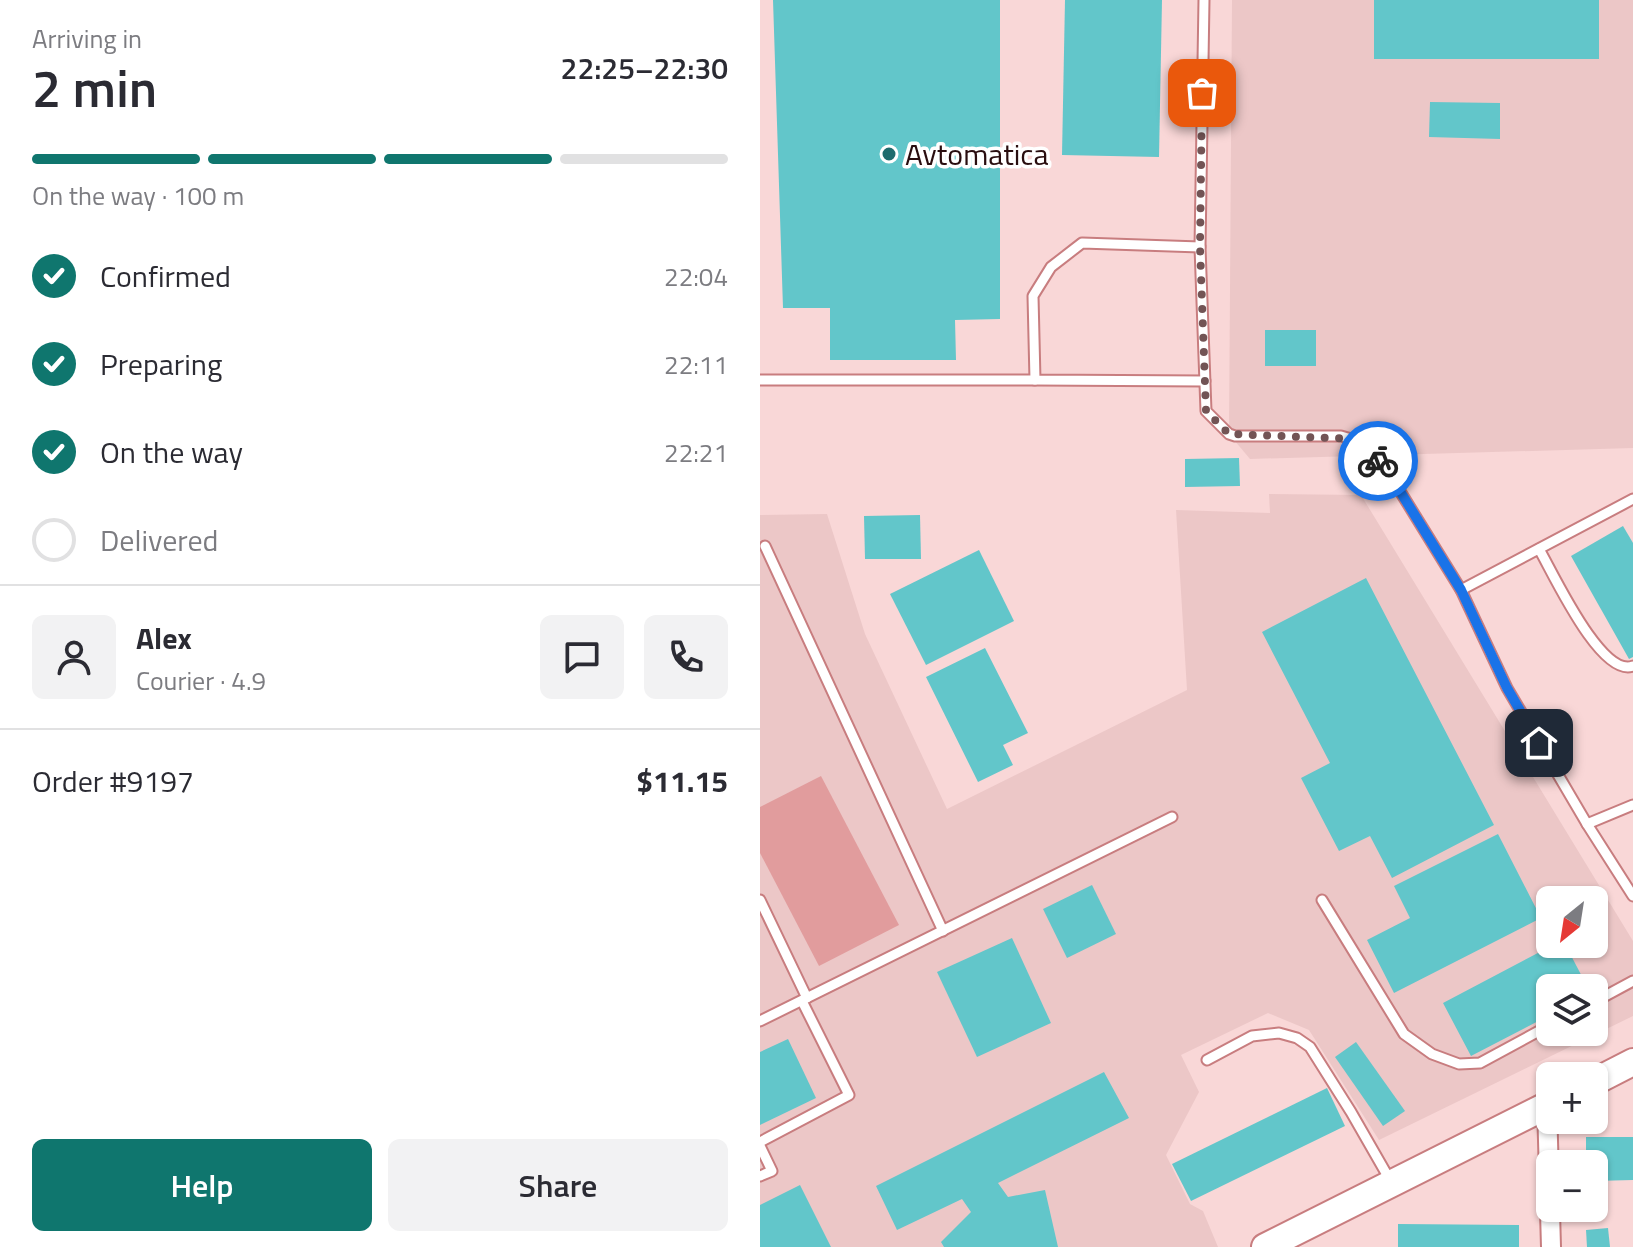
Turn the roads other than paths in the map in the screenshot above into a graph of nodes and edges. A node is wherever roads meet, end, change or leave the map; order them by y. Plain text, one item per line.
1 (1204, 0) edge
2 (1200, 247) junction
3 (760, 380) edge
4 (1035, 380) junction
5 (1205, 381) junction
6 (1633, 499) edge
7 (765, 546) dead end
8 (1539, 549) junction
9 (1461, 590) junction
10 (1633, 666) edge
11 (1633, 805) edge
12 (1172, 817) dead end
13 (1587, 824) junction
14 (1633, 896) edge
15 (760, 900) edge
16 (1322, 900) dead end
17 (943, 931) junction
18 (1633, 981) edge
19 (1608, 994) edge
20 (805, 1000) junction
21 (760, 1021) edge
22 (1536, 1033) edge
23 (1207, 1060) dead end
24 (1633, 1062) edge
25 (1608, 1075) edge
26 (1536, 1110) edge
27 (1549, 1134) edge
28 (760, 1144) edge
29 (760, 1176) edge
30 (1391, 1183) junction
31 (1265, 1247) edge
32 (1551, 1247) edge

1 - 2 lane
2 - 4 lane
2 - 5 lane
3 - 4 lane
4 - 5 lane
5 - 9 lane
6 - 8 lane
7 - 17 lane
8 - 9 lane
8 - 10 lane
9 - 13 lane
11 - 13 lane
12 - 17 lane
13 - 14 lane
15 - 20 lane
16 - 22 lane
17 - 20 lane
18 - 19 lane
20 - 21 lane
20 - 28 lane
23 - 30 lane
24 - 25 street
26 - 30 street
27 - 32 street
28 - 29 lane
30 - 31 street

